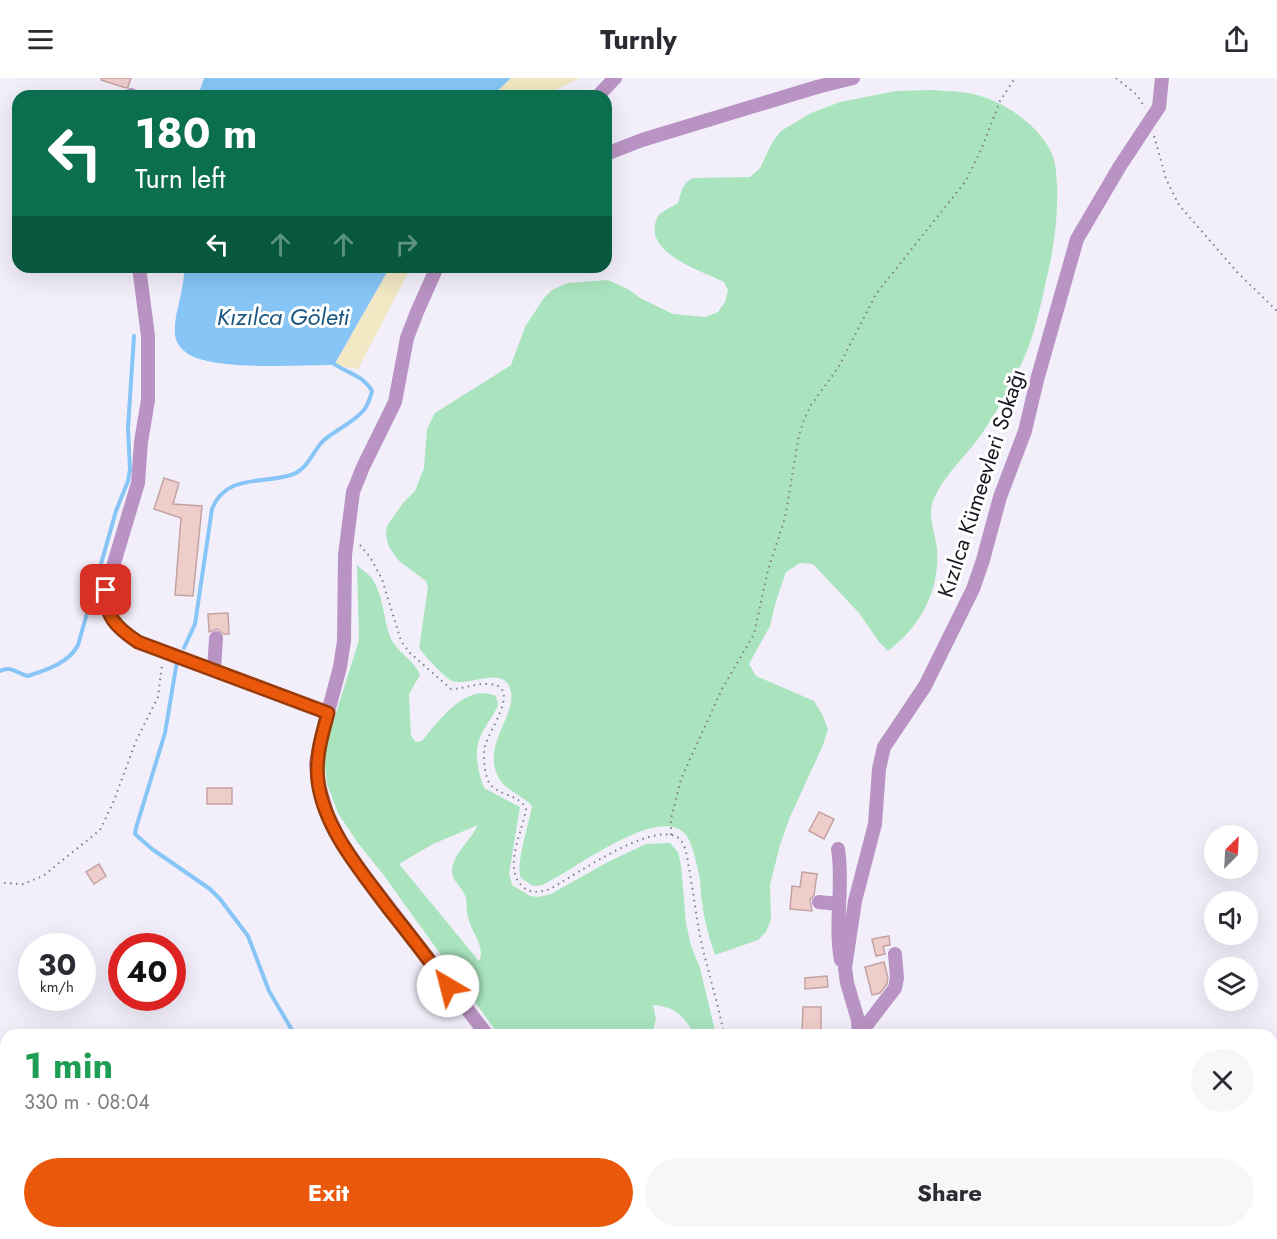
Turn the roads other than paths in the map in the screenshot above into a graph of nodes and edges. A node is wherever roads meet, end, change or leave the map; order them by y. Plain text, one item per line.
1 (615, 78) edge
2 (853, 78) edge
3 (1162, 78) edge
4 (604, 90) edge
5 (612, 152) edge
6 (140, 273) edge
7 (434, 273) edge
8 (216, 638) dead end
9 (214, 670) junction
10 (328, 713) junction
11 (838, 849) dead end
12 (819, 902) dead end
13 (838, 904) junction
14 (895, 954) dead end
15 (845, 974) junction
16 (482, 1029) edge
17 (859, 1029) edge
18 (864, 1029) edge

1 - 4 street
2 - 5 street
3 - 15 street, Kızılca Kümeevleri Sokağı
6 - 9 street
7 - 10 street
8 - 9 street
9 - 10 street
10 - 16 street
11 - 13 street
12 - 13 street
13 - 15 street
14 - 18 street
15 - 17 street, Kızılca Kümeevleri Sokağı

